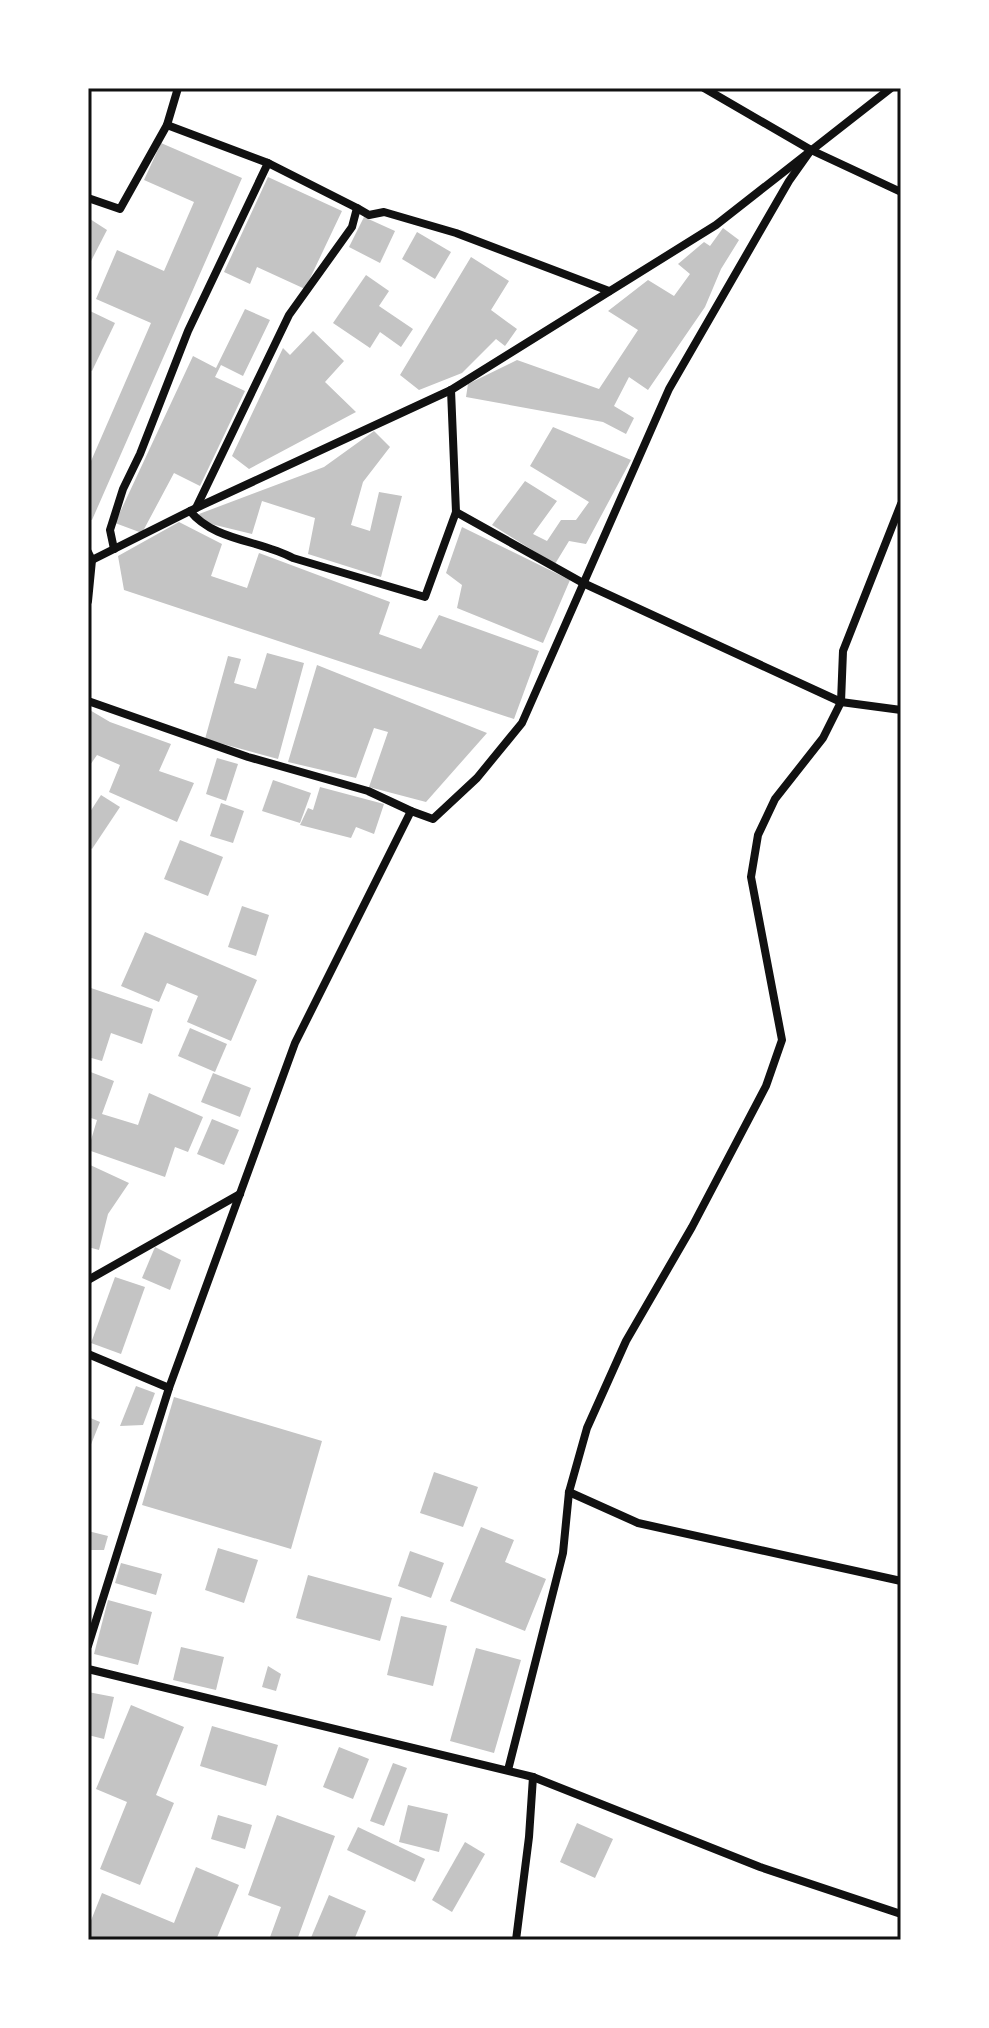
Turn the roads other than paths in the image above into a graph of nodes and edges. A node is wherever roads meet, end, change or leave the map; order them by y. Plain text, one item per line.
1 (178, 88) edge
2 (704, 88) edge
3 (891, 88) edge
4 (167, 125) junction
5 (811, 150) junction
6 (268, 163) junction
7 (901, 192) edge
8 (88, 198) edge
9 (357, 208) junction
10 (609, 291) junction
11 (451, 390) junction
12 (901, 504) edge
13 (193, 509) junction
14 (456, 512) junction
15 (114, 549) junction
16 (89, 558) edge
17 (583, 583) junction
18 (88, 601) edge
19 (88, 701) edge
20 (841, 702) junction
21 (901, 710) edge
22 (411, 811) junction
23 (240, 1194) junction
24 (88, 1280) edge
25 (88, 1354) edge
26 (169, 1388) junction
27 (569, 1492) junction
28 (901, 1581) edge
29 (88, 1646) edge
30 (88, 1669) edge
31 (508, 1770) junction
32 (533, 1777) junction
33 (901, 1914) edge
34 (516, 1940) edge

1 - 4 street
2 - 5 street
3 - 5 street
4 - 6 street
4 - 8 street
5 - 7 street
5 - 10 street
5 - 17 street
6 - 9 street
6 - 15 street
9 - 10 street
9 - 13 street
10 - 11 street
11 - 13 street
11 - 14 street
12 - 20 street
13 - 14 street
13 - 15 street
14 - 17 street
15 - 16 street
16 - 18 street
17 - 20 street
17 - 22 street
19 - 22 street
20 - 21 street
20 - 27 street
22 - 23 street
23 - 24 street
23 - 26 street
25 - 26 street
26 - 29 street
27 - 28 street
27 - 31 street
30 - 31 street
31 - 32 street
32 - 33 street
32 - 34 street

